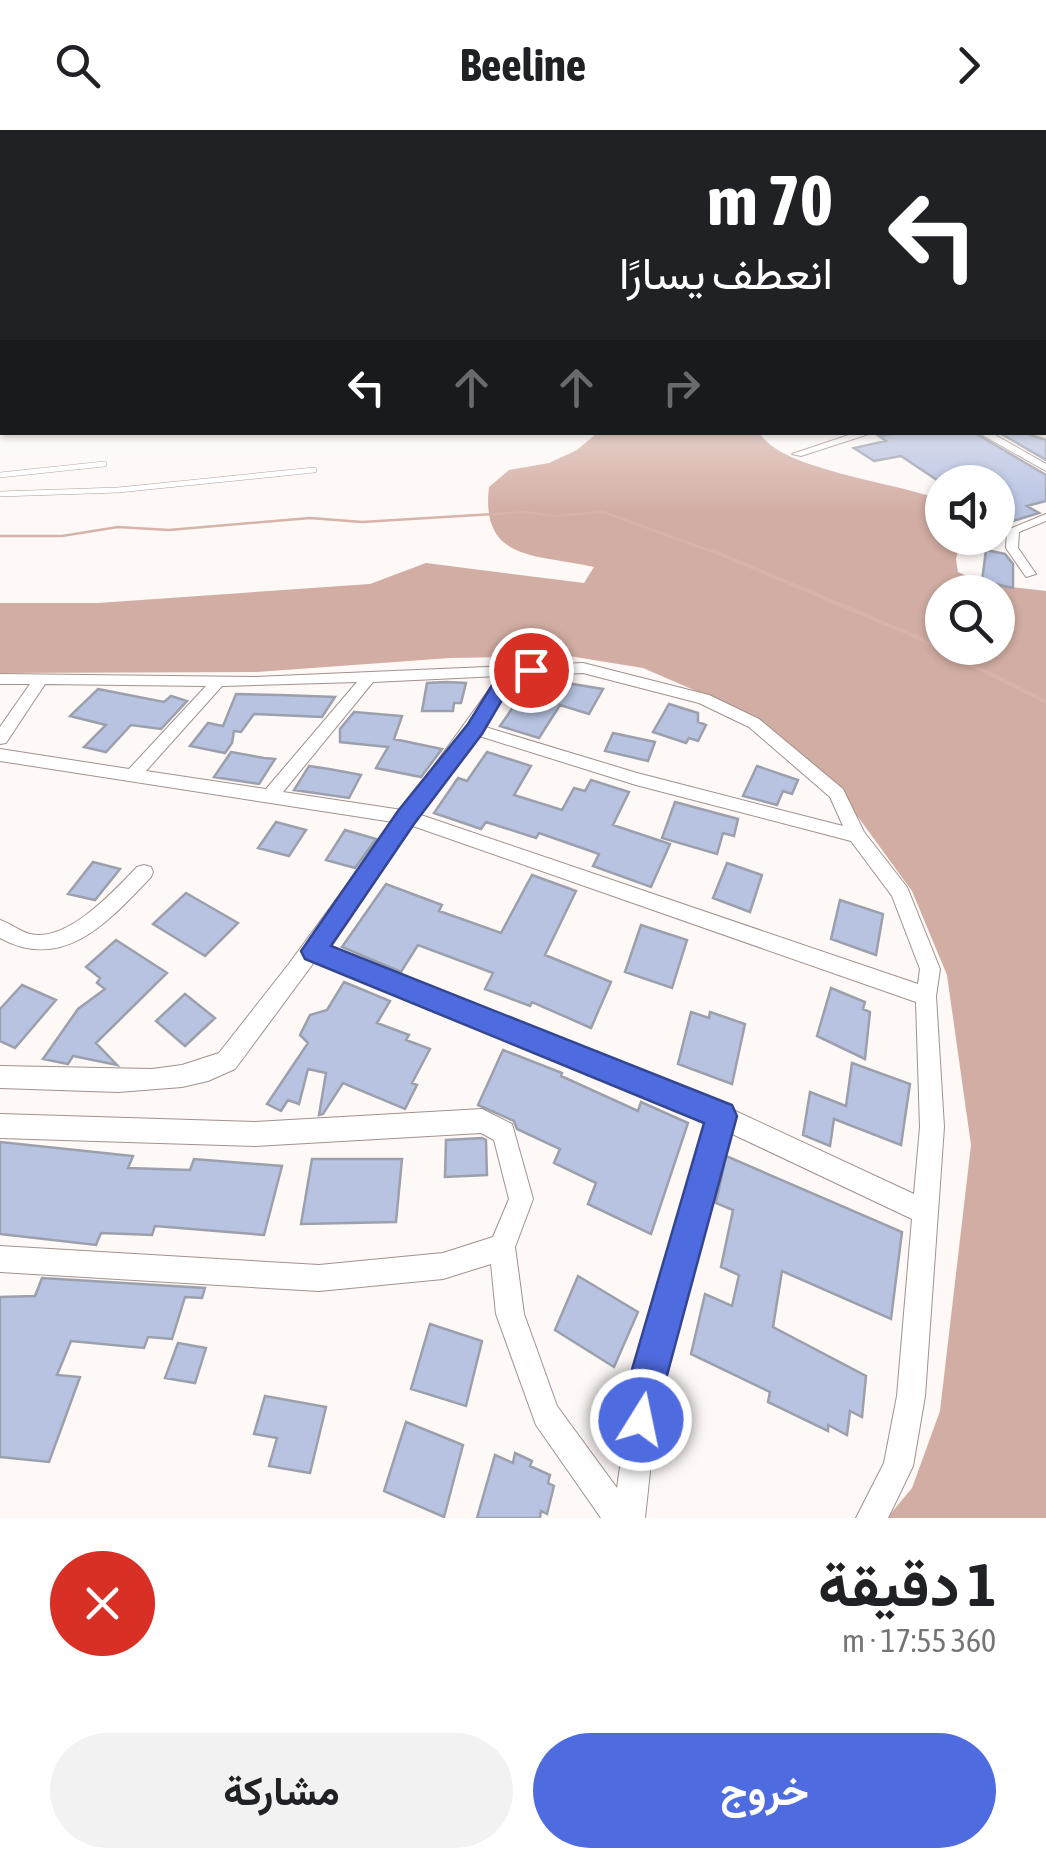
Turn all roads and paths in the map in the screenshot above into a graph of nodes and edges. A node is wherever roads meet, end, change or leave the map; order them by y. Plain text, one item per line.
1 (860, 435) edge
2 (987, 435) edge
3 (797, 454) dead end
4 (104, 464) dead end
5 (1046, 468) edge
6 (314, 470) dead end
7 (0, 475) edge
8 (0, 494) edge
9 (1046, 517) edge
10 (1030, 574) dead end
11 (510, 670) junction
12 (370, 676) junction
13 (0, 679) edge
14 (41, 679) junction
15 (218, 682) junction
16 (475, 729) junction
17 (0, 739) edge
18 (0, 755) edge
19 (133, 775) junction
20 (268, 798) junction
21 (406, 818) junction
22 (857, 836) junction
23 (144, 872) dead end
24 (0, 928) edge
25 (314, 951) junction
26 (926, 996) junction
27 (0, 1077) edge
28 (722, 1116) junction
29 (0, 1126) edge
30 (922, 1212) junction
31 (502, 1247) junction
32 (0, 1259) edge
33 (620, 1518) edge
34 (629, 1518) edge
35 (872, 1518) edge

1 - 3 street
2 - 5 street
4 - 7 lane
6 - 8 lane
9 - 10 street
11 - 12 street
11 - 16 street
11 - 22 street
12 - 15 street
12 - 20 street
13 - 14 street
14 - 15 street
14 - 17 street
15 - 19 street
16 - 21 street
16 - 22 street
18 - 19 street
19 - 20 street
20 - 21 street
21 - 25 street
21 - 26 street
22 - 26 street
23 - 24 street
25 - 27 street
25 - 28 street
26 - 30 street
28 - 30 street
28 - 34 street
29 - 31 street
30 - 35 street
31 - 32 street
31 - 33 street

